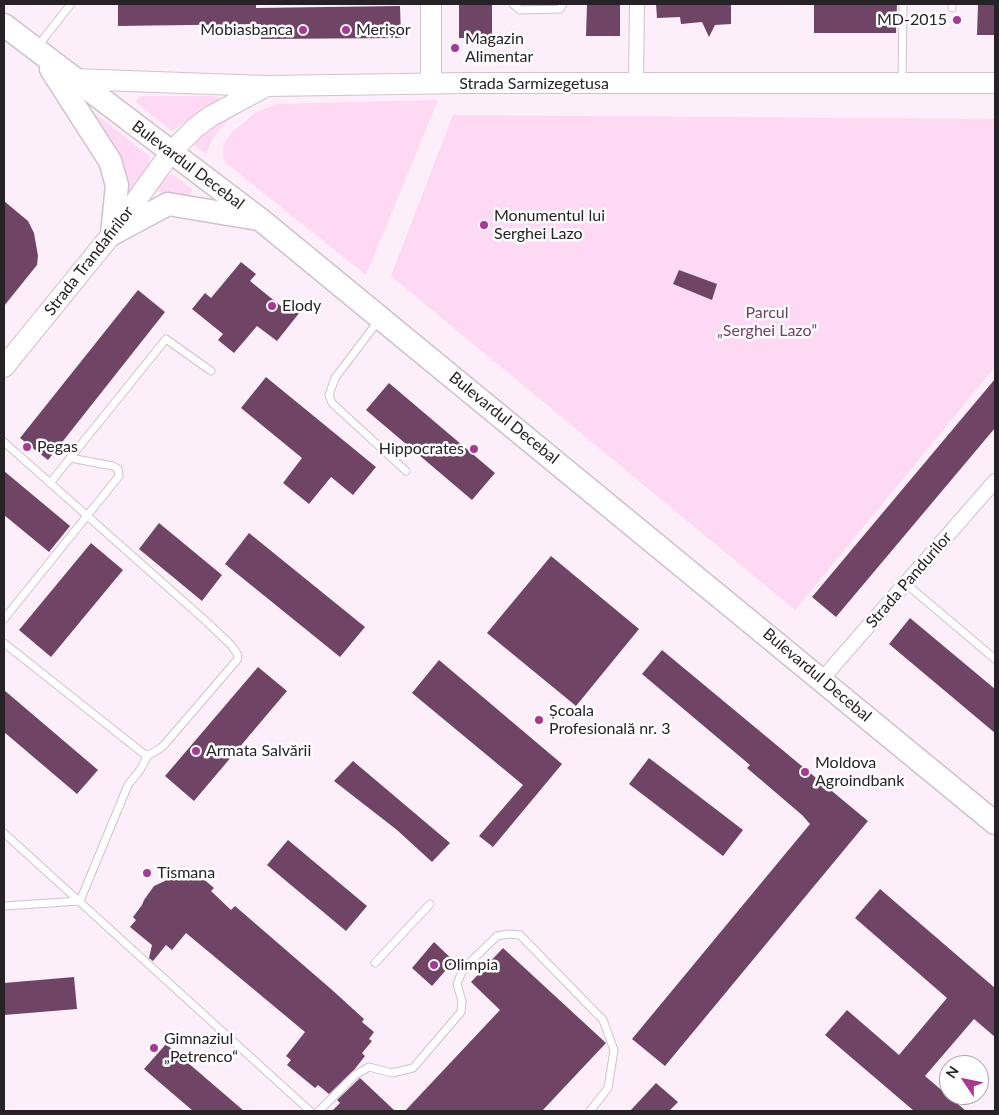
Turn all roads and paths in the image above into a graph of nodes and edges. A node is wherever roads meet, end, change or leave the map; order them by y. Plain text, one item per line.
1 (71, 4) edge
2 (431, 4) edge
3 (513, 4) edge
4 (563, 4) edge
5 (637, 4) edge
6 (903, 4) edge
7 (4, 25) edge
8 (39, 52) junction
9 (74, 79) junction
10 (902, 83) junction
11 (995, 83) edge
12 (431, 84) junction
13 (636, 84) junction
14 (266, 86) junction
15 (171, 152) junction
16 (261, 220) junction
17 (112, 234) junction
18 (381, 317) junction
19 (4, 367) edge
20 (210, 371) dead end
21 (4, 442) edge
22 (70, 458) junction
23 (406, 471) dead end
24 (995, 481) edge
25 (50, 483) junction
26 (87, 515) junction
27 (905, 583) junction
28 (4, 619) edge
29 (4, 643) edge
30 (995, 658) edge
31 (822, 679) junction
32 (148, 755) junction
33 (995, 823) edge
34 (4, 834) edge
35 (80, 901) junction
36 (430, 904) dead end
37 (4, 906) edge
38 (375, 963) dead end
39 (310, 1111) edge
40 (319, 1111) edge
41 (590, 1111) edge

1 - 8 lane
2 - 12 main road
3 - 4 lane
5 - 13 street
6 - 10 lane
7 - 8 main road, Bulevardul Decebal
8 - 9 main road, Bulevardul Decebal
8 - 17 main road
9 - 14 main road, Strada Sarmizegetusa
9 - 15 main road, Bulevardul Decebal
10 - 11 main road, Strada Sarmizegetusa
10 - 13 main road, Strada Sarmizegetusa
12 - 13 main road, Strada Sarmizegetusa
12 - 14 main road, Strada Sarmizegetusa
14 - 15 main road, Strada Trandafirilor
15 - 16 main road, Bulevardul Decebal
15 - 17 main road, Strada Trandafirilor
16 - 17 main road
16 - 18 main road, Bulevardul Decebal
17 - 19 main road, Strada Trandafirilor
18 - 23 lane
18 - 31 main road, Bulevardul Decebal
20 - 22 lane
21 - 25 lane
22 - 25 lane
22 - 26 lane
24 - 27 street, Strada Pandurilor
25 - 26 lane
26 - 28 lane
26 - 32 lane
27 - 30 lane
27 - 31 street, Strada Pandurilor
29 - 32 lane
31 - 33 main road, Bulevardul Decebal
32 - 35 lane
34 - 35 lane
35 - 37 lane
35 - 39 lane
36 - 38 lane
40 - 41 lane

